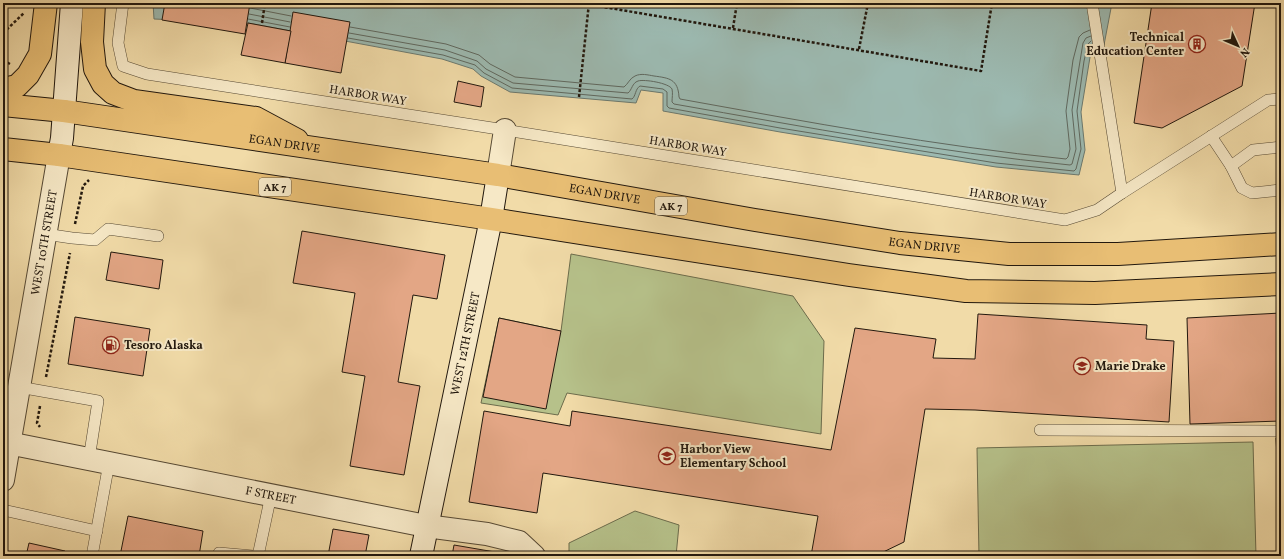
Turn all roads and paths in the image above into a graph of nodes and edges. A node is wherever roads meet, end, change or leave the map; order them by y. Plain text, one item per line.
1 (46, 3) edge
2 (72, 3) edge
3 (94, 3) edge
4 (123, 3) edge
5 (265, 3) edge
6 (580, 3) edge
7 (737, 3) edge
8 (868, 3) edge
9 (992, 3) edge
10 (1092, 3) edge
11 (589, 4) edge
12 (26, 10) dead end
13 (262, 23) dead end
14 (733, 28) junction
15 (3, 33) edge
16 (859, 49) junction
17 (3, 89) edge
18 (578, 97) dead end
19 (1281, 99) edge
20 (3, 105) edge
21 (64, 111) junction
22 (504, 130) junction
23 (1211, 136) junction
24 (309, 147) junction
25 (1281, 147) edge
26 (3, 149) edge
27 (59, 155) junction
28 (1230, 166) junction
29 (498, 175) junction
30 (94, 176) dead end
31 (1281, 190) edge
32 (1122, 193) junction
33 (491, 218) junction
34 (45, 234) junction
35 (158, 236) dead end
36 (72, 238) junction
37 (1281, 244) edge
38 (1281, 284) edge
39 (18, 387) junction
40 (43, 392) junction
41 (1040, 430) dead end
42 (43, 431) dead end
43 (1281, 431) edge
44 (6, 442) edge
45 (99, 461) junction
46 (3, 480) edge
47 (272, 495) junction
48 (3, 510) edge
49 (426, 526) junction
50 (97, 531) junction
51 (92, 556) edge
52 (218, 556) edge
53 (253, 556) edge
54 (258, 556) edge
55 (421, 556) edge
56 (534, 556) edge

1 - 17 main road
2 - 21 street, WEST 10TH STREET
3 - 24 main road
4 - 22 lane, HARBOR WAY
5 - 13 path
6 - 11 path
7 - 14 path
8 - 16 path
9 - 16 path
10 - 32 lane
11 - 14 path
11 - 18 path
12 - 15 path
14 - 16 path
19 - 23 lane, HARBOR WAY
20 - 21 main road, EGAN DRIVE / AK 7
21 - 24 main road, EGAN DRIVE / AK 7
21 - 27 street, WEST 10TH STREET
22 - 29 street, WEST 12TH STREET
22 - 32 lane, HARBOR WAY
23 - 28 lane
23 - 32 lane, HARBOR WAY
24 - 29 main road, EGAN DRIVE / AK 7
25 - 28 lane
26 - 27 main road, AK 7
27 - 33 main road, AK 7
27 - 34 street, WEST 10TH STREET
28 - 31 lane
29 - 33 street, WEST 12TH STREET
29 - 37 main road, EGAN DRIVE / AK 7
30 - 36 path
33 - 38 main road, AK 7
33 - 49 street, WEST 12TH STREET
34 - 36 lane
34 - 39 street, WEST 10TH STREET
35 - 36 lane
36 - 40 path
39 - 40 lane
39 - 44 street, WEST 10TH STREET
40 - 42 path
40 - 45 lane
41 - 43 lane
44 - 45 street, F STREET
44 - 46 street, WEST 10TH STREET
45 - 47 street, F STREET
45 - 50 lane
47 - 49 street, F STREET
47 - 54 lane
48 - 50 lane
49 - 55 street, WEST 12TH STREET
49 - 56 street, F STREET
50 - 51 lane
52 - 53 lane

